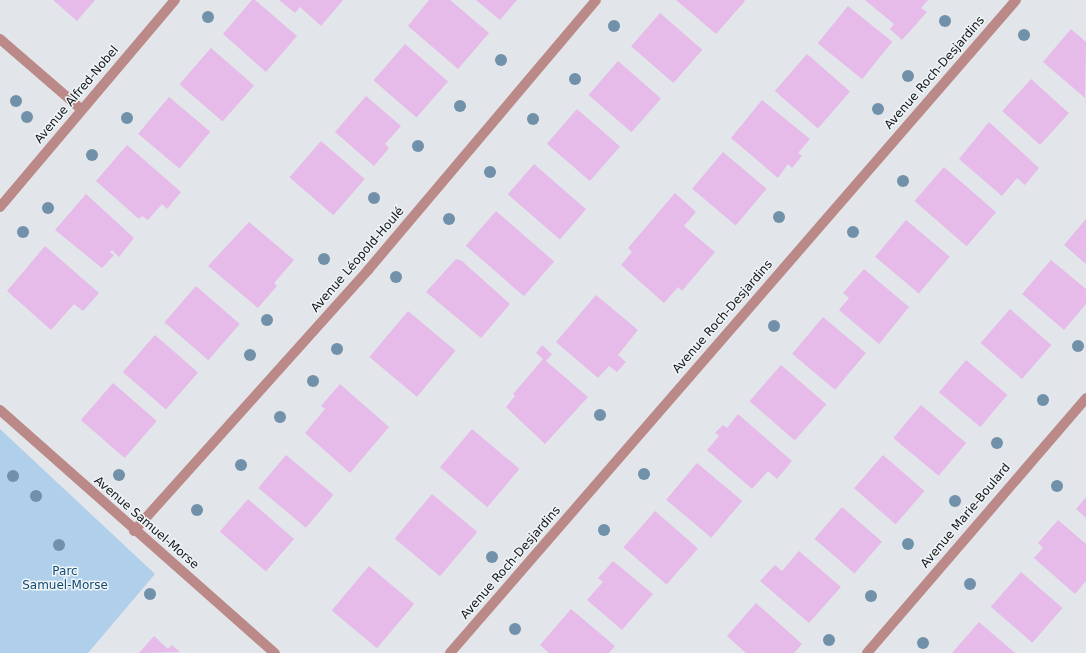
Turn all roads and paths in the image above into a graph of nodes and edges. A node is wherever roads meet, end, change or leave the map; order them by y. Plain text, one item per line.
1 (175, 0) edge
2 (596, 0) edge
3 (1016, 0) edge
4 (0, 39) edge
5 (81, 109) junction
6 (0, 207) edge
7 (1086, 398) edge
8 (0, 410) edge
9 (134, 530) junction
10 (275, 653) edge
11 (450, 653) edge
12 (867, 653) edge

1 - 5 street, Avenue Alfred-Nobel
2 - 9 street, Avenue Léopold-Houlé
3 - 11 street, Avenue Roch-Desjardins
4 - 5 street
5 - 6 street, Avenue Alfred-Nobel
7 - 12 street, Avenue Marie-Boulard
8 - 9 street, Avenue Samuel-Morse
9 - 10 street, Avenue Samuel-Morse

